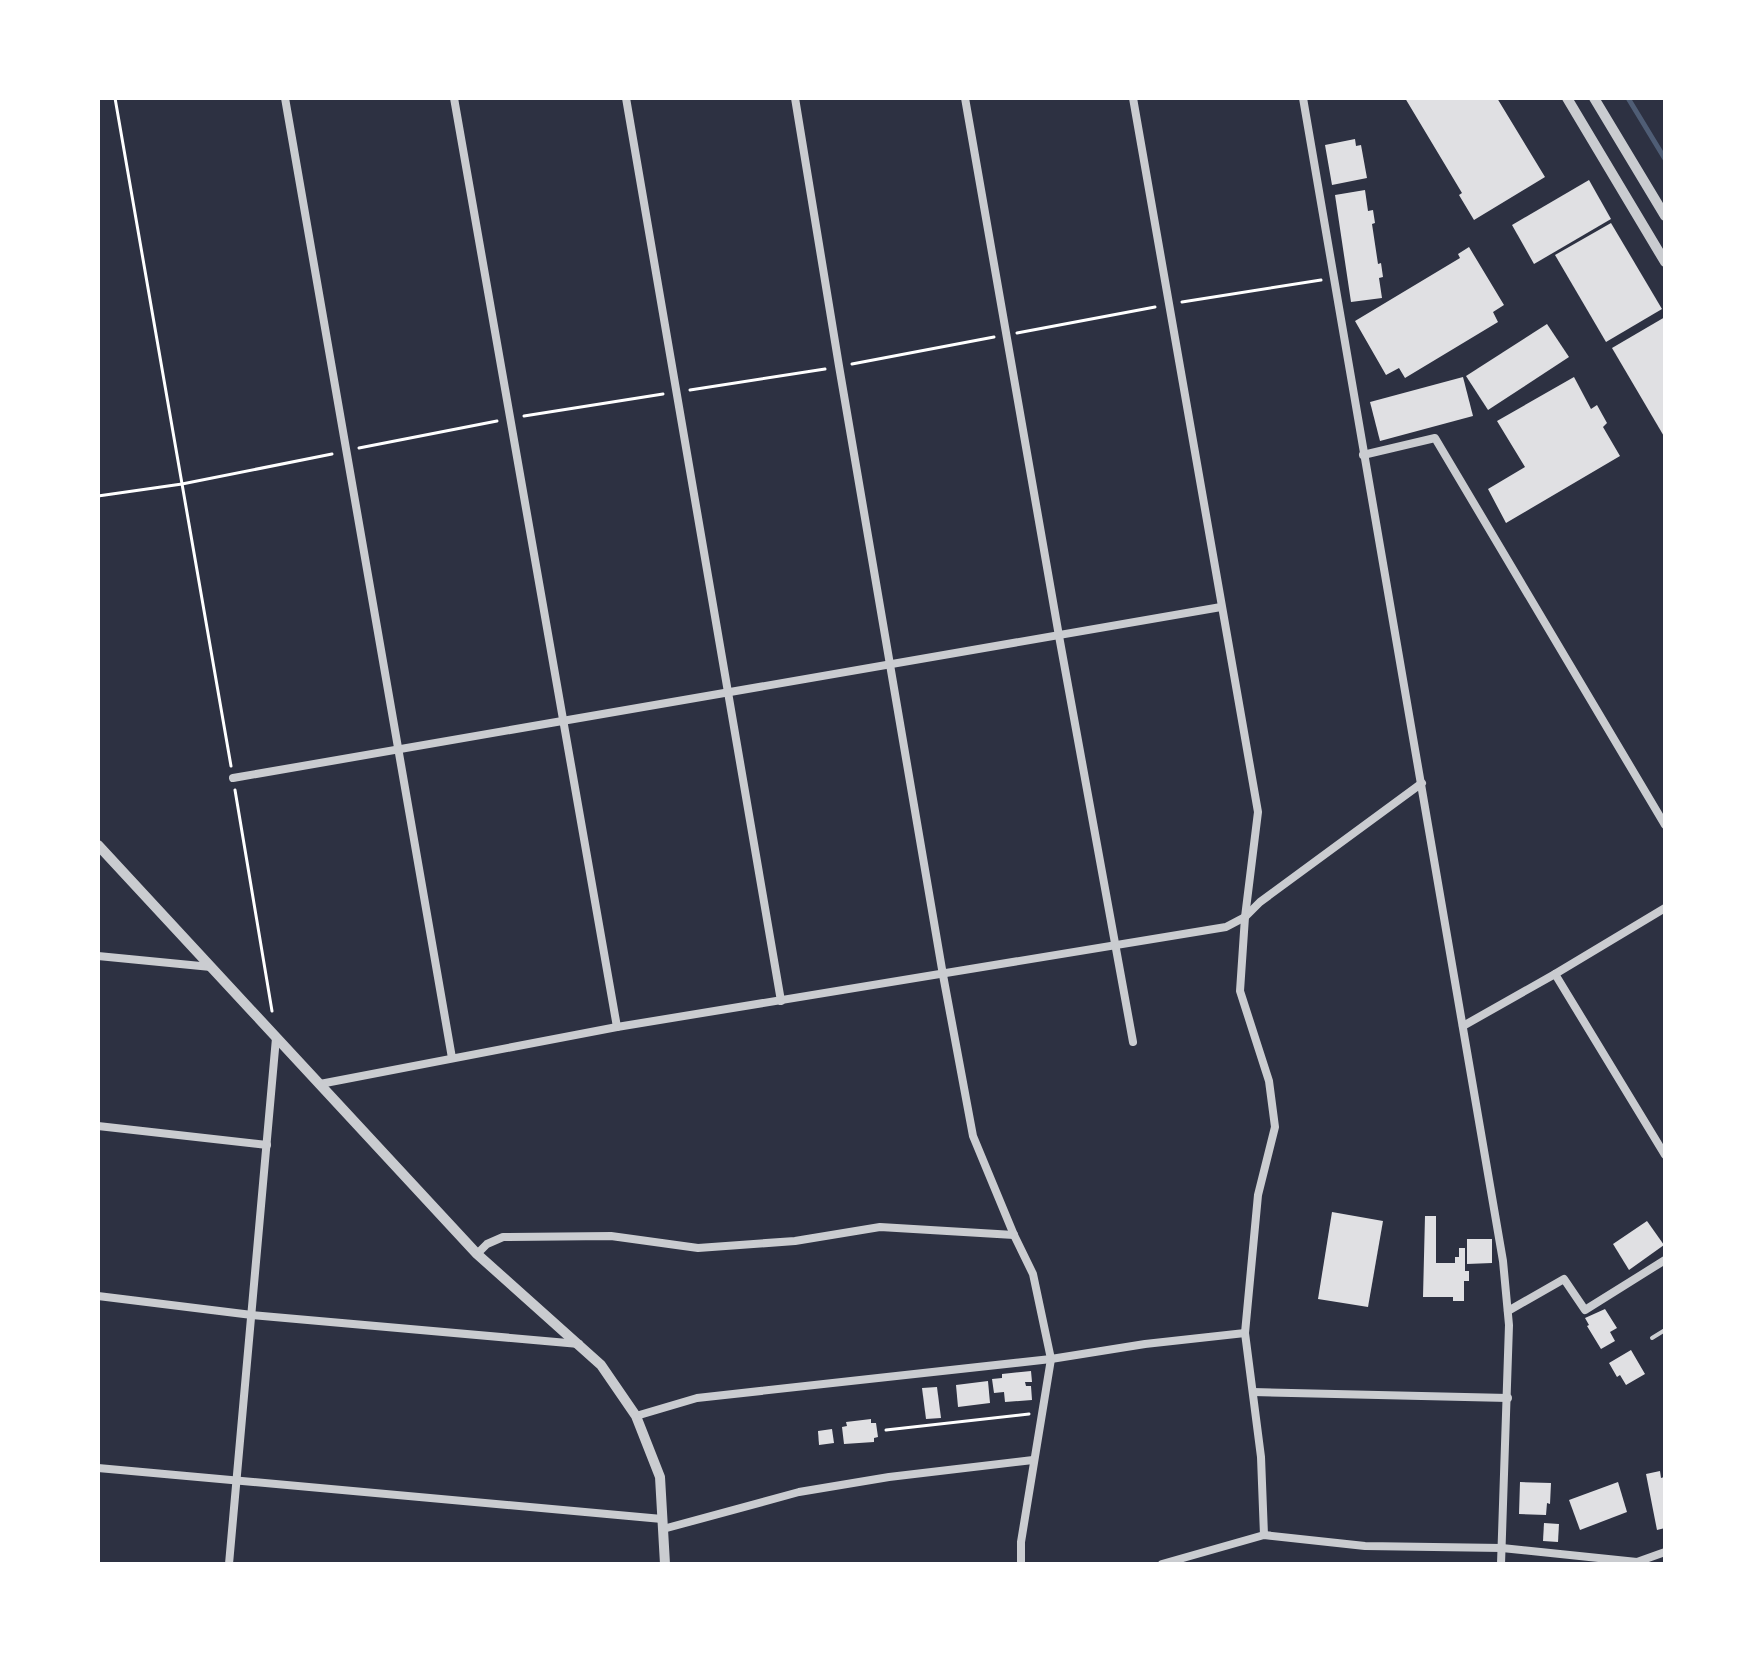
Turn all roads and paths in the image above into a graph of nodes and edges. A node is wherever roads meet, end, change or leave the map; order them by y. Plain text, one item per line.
1 (115, 98) edge
2 (285, 98) edge
3 (454, 98) edge
4 (626, 98) edge
5 (795, 98) edge
6 (965, 98) edge
7 (1133, 98) edge
8 (1303, 98) edge
9 (1567, 98) edge
10 (1594, 98) edge
11 (1665, 216) edge
12 (1665, 262) edge
13 (1332, 278) junction
14 (1169, 304) junction
15 (1363, 455) junction
16 (182, 484) junction
17 (98, 496) edge
18 (1221, 607) junction
19 (1059, 636) junction
20 (890, 666) junction
21 (728, 693) junction
22 (562, 721) junction
23 (399, 751) junction
24 (233, 778) junction
25 (1422, 783) junction
26 (1665, 825) edge
27 (98, 845) edge
28 (1665, 908) edge
29 (1245, 917) junction
30 (1115, 946) junction
31 (98, 956) edge
32 (211, 967) junction
33 (1555, 974) junction
34 (943, 975) junction
35 (781, 1001) junction
36 (272, 1012) dead end
37 (1463, 1026) junction
38 (617, 1027) junction
39 (276, 1038) junction
40 (1133, 1042) dead end
41 (452, 1058) junction
42 (320, 1084) junction
43 (98, 1126) edge
44 (267, 1145) junction
45 (1665, 1155) edge
46 (1014, 1235) junction
47 (477, 1254) junction
48 (1665, 1260) edge
49 (98, 1296) edge
50 (1508, 1311) junction
51 (252, 1315) junction
52 (1665, 1330) edge
53 (1245, 1333) junction
54 (1652, 1338) dead end
55 (580, 1344) junction
56 (1051, 1359) junction
57 (1253, 1392) junction
58 (1508, 1398) junction
59 (1042, 1412) junction
60 (636, 1416) junction
61 (886, 1430) dead end
62 (1033, 1460) junction
63 (98, 1468) edge
64 (235, 1482) junction
65 (663, 1524) junction
66 (1264, 1535) junction
67 (1502, 1548) junction
68 (1665, 1552) edge
69 (1637, 1563) edge
70 (229, 1564) edge
71 (665, 1564) edge
72 (1021, 1564) edge
73 (1162, 1564) edge
74 (1501, 1564) edge

1 - 16 path
2 - 23 street
3 - 22 street
4 - 21 street
5 - 20 street
6 - 19 street
7 - 14 street
8 - 13 street
9 - 12 street
10 - 11 street
13 - 14 path
13 - 15 street
14 - 18 street
15 - 25 street
15 - 26 street
16 - 17 path
16 - 24 path
18 - 19 street
18 - 29 street
19 - 20 street
19 - 30 street
20 - 21 street
20 - 34 street
21 - 22 street
21 - 35 street
22 - 23 street
22 - 38 street
23 - 24 street
23 - 41 street
24 - 36 path
25 - 29 street
25 - 37 street
27 - 32 street
28 - 33 street
29 - 30 street
29 - 53 street
30 - 34 street
30 - 40 street
31 - 32 street
32 - 39 street
33 - 37 street
33 - 45 street
34 - 35 street
34 - 46 street
35 - 38 street
37 - 50 street
38 - 41 street
39 - 42 street
39 - 44 street
41 - 42 street
42 - 47 street
43 - 44 street
44 - 51 street
46 - 47 street
46 - 56 street
47 - 55 street
48 - 50 street
49 - 51 street
50 - 58 street
51 - 55 street
51 - 64 street
52 - 54 lane
53 - 56 street
53 - 57 street
55 - 60 street
56 - 59 street
56 - 60 street
57 - 58 street
57 - 66 street
58 - 67 street
59 - 61 path
59 - 62 street
60 - 65 street
62 - 65 street
62 - 72 street
63 - 64 street
64 - 65 street
64 - 70 street
65 - 71 street
66 - 67 street
66 - 73 street
67 - 69 street
67 - 74 street
68 - 69 street

